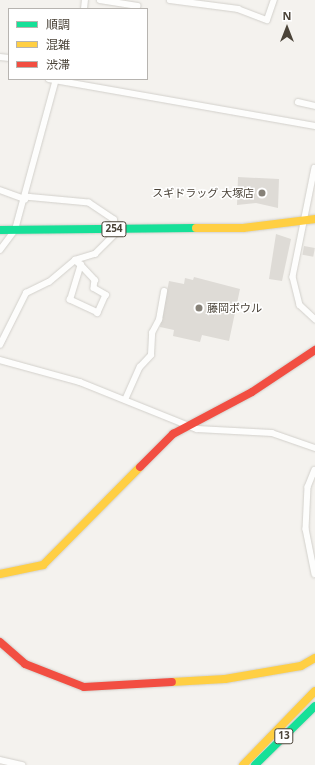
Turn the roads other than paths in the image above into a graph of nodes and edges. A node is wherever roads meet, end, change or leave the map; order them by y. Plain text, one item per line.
1 (100, 0) edge
2 (170, 0) edge
3 (274, 0) edge
4 (138, 6) dead end
5 (53, 80) edge
6 (298, 102) dead end
7 (315, 106) edge
8 (315, 126) edge
9 (315, 172) edge
10 (0, 190) edge
11 (25, 198) junction
12 (315, 219) edge
13 (305, 221) junction
14 (116, 229) junction
15 (0, 230) edge
16 (15, 230) junction
17 (0, 250) edge
18 (75, 260) junction
19 (81, 266) junction
20 (164, 291) dead end
21 (315, 319) edge
22 (0, 345) edge
23 (315, 350) edge
24 (0, 360) edge
25 (125, 400) junction
26 (188, 425) junction
27 (315, 448) edge
28 (315, 470) edge
29 (0, 574) edge
30 (315, 574) edge
31 (0, 642) edge
32 (315, 658) edge
33 (315, 691) edge
34 (315, 706) edge
35 (0, 760) edge
36 (22, 765) edge
37 (243, 765) edge
38 (255, 765) edge

1 - 4 street
2 - 3 street
5 - 8 street
5 - 11 street
6 - 7 street
9 - 13 street
10 - 11 street
11 - 14 street
11 - 16 street
12 - 13 main road, 254
13 - 14 main road, 254
13 - 21 street
14 - 16 main road, 254
14 - 18 street
15 - 16 main road, 254
16 - 17 street
18 - 19 street
18 - 22 street
19 - 19 street
20 - 25 street
23 - 26 main road
24 - 25 street
25 - 26 street
26 - 27 street
26 - 29 main road
28 - 30 street
31 - 32 main road
33 - 37 main road, 13
34 - 38 main road, 13
35 - 36 street

